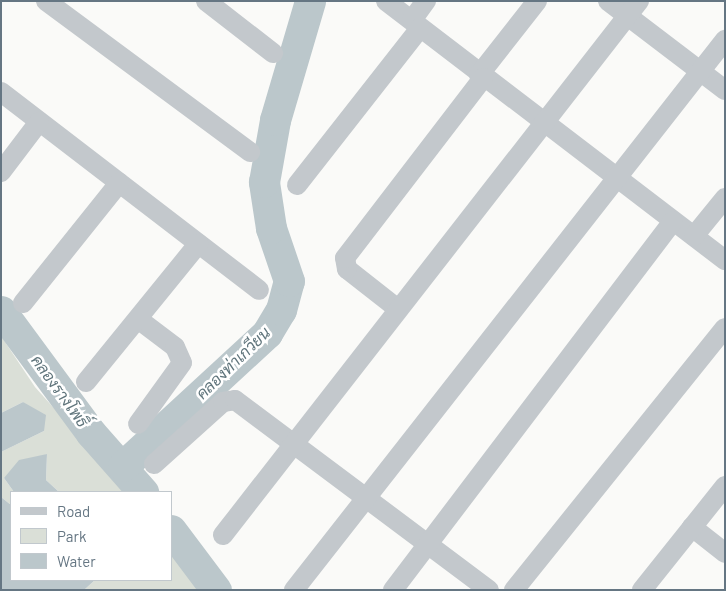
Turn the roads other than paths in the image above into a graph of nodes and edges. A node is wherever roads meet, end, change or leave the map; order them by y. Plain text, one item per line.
1 (46, 1) edge
2 (206, 1) edge
3 (386, 1) edge
4 (426, 1) edge
5 (537, 1) edge
6 (608, 1) edge
7 (634, 9) edge
8 (416, 24) junction
9 (725, 40) edge
10 (273, 53) dead end
11 (701, 70) junction
12 (481, 77) junction
13 (725, 90) edge
14 (1, 92) edge
15 (39, 122) junction
16 (547, 124) junction
17 (250, 152) dead end
18 (1, 172) edge
19 (618, 177) junction
20 (119, 183) junction
21 (298, 185) dead end
22 (725, 198) edge
23 (673, 221) junction
24 (694, 236) junction
25 (198, 244) junction
26 (725, 260) edge
27 (259, 290) dead end
28 (23, 303) dead end
29 (398, 309) junction
30 (138, 318) junction
31 (725, 328) edge
32 (86, 382) dead end
33 (138, 424) dead end
34 (293, 443) junction
35 (154, 464) dead end
36 (725, 486) edge
37 (365, 494) junction
38 (692, 527) junction
39 (223, 535) dead end
40 (428, 542) junction
41 (725, 553) edge
42 (294, 590) edge
43 (393, 590) edge
44 (489, 590) edge
45 (514, 590) edge
46 (642, 590) edge

1 - 17 street
2 - 10 street
3 - 8 street
4 - 8 street
5 - 12 street
6 - 7 street
7 - 11 street
7 - 16 street
8 - 12 street
8 - 21 street
9 - 11 street
11 - 13 street
11 - 19 street
12 - 16 street
12 - 29 street
14 - 15 street
15 - 18 street
15 - 20 street
16 - 19 street
16 - 29 street
19 - 23 street
19 - 37 street
20 - 25 street
20 - 28 street
22 - 24 street
23 - 24 street
23 - 40 street
24 - 26 street
25 - 27 street
25 - 30 street
29 - 34 street
30 - 32 street
30 - 33 street
31 - 45 street
34 - 35 street
34 - 37 street
34 - 39 street
36 - 38 street
37 - 40 street
37 - 42 street
38 - 41 street
38 - 46 street
40 - 43 street
40 - 44 street

